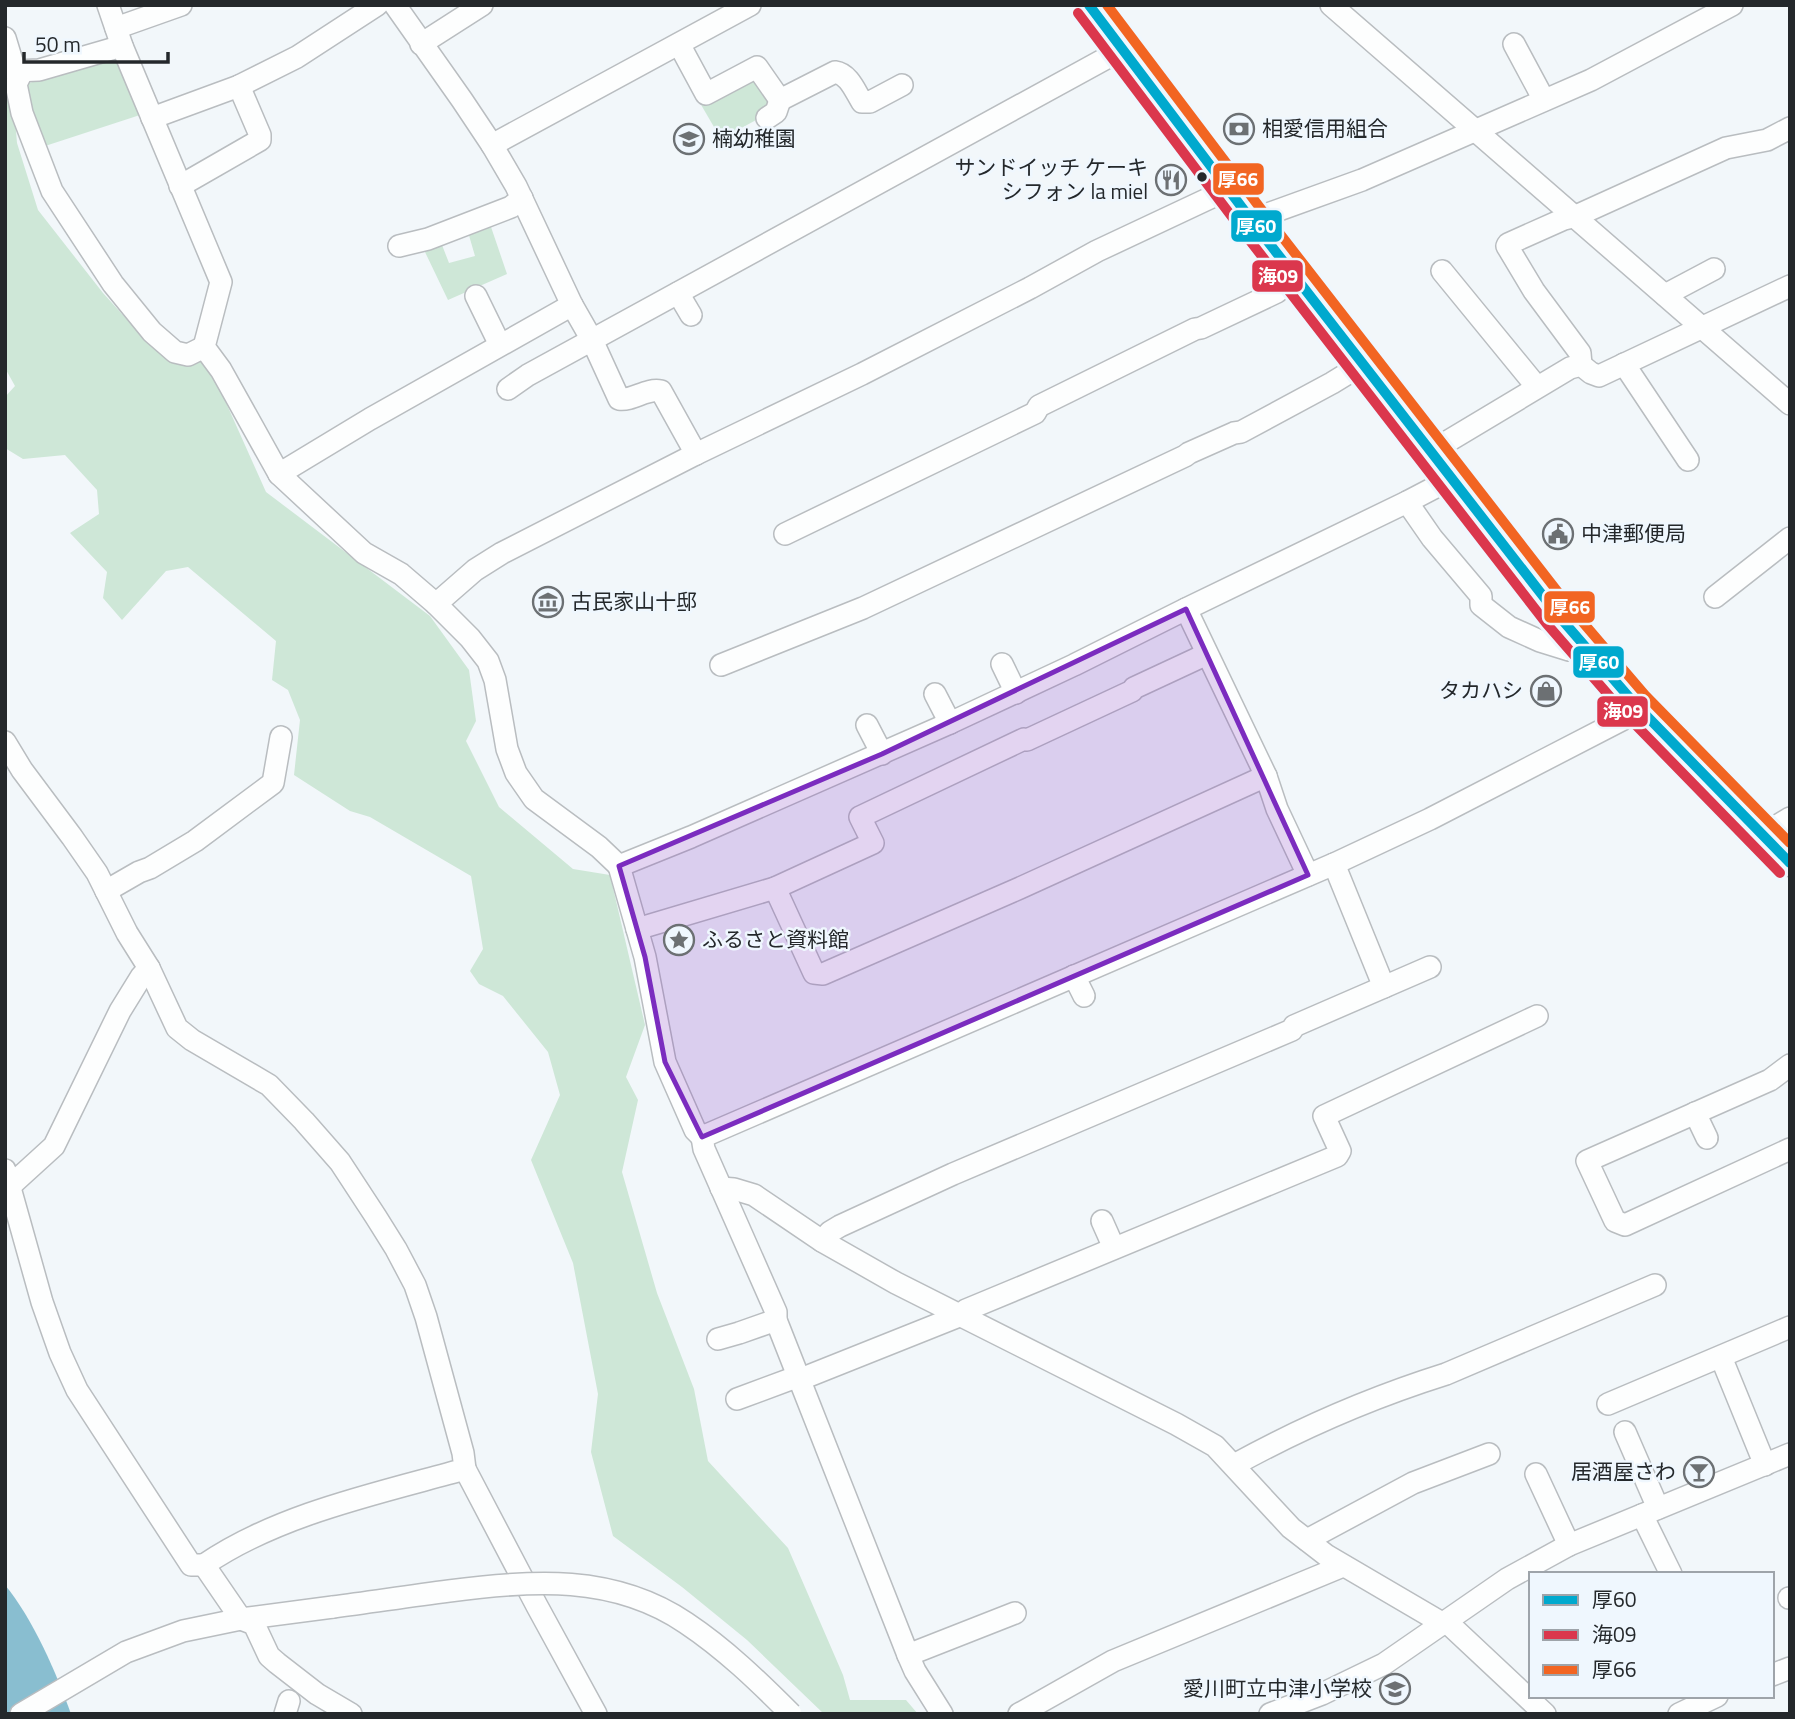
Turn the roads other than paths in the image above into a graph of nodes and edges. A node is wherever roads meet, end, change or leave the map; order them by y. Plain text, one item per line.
1 (108, 5) edge
2 (181, 5) edge
3 (377, 5) edge
4 (395, 5) edge
5 (482, 5) edge
6 (751, 5) edge
7 (1089, 5) edge
8 (1331, 5) edge
9 (1732, 5) edge
10 (119, 37) junction
11 (5, 38) edge
12 (421, 44) junction
13 (679, 44) junction
14 (1514, 44) dead end
15 (1123, 49) junction
16 (14, 68) edge
17 (902, 85) dead end
18 (239, 86) junction
19 (780, 100) junction
20 (1544, 100) junction
21 (152, 118) junction
22 (767, 118) dead end
23 (1790, 128) edge
24 (1475, 131) junction
25 (492, 145) junction
26 (180, 186) junction
27 (1229, 189) junction
28 (522, 198) junction
29 (1576, 216) junction
30 (1251, 220) junction
31 (408, 239) dead end
32 (1714, 269) dead end
33 (1442, 271) dead end
34 (1790, 286) edge
35 (1277, 292) dead end
36 (678, 293) junction
37 (1665, 295) junction
38 (476, 296) dead end
39 (572, 304) junction
40 (691, 315) dead end
41 (1703, 328) junction
42 (592, 341) junction
43 (500, 345) junction
44 (204, 347) junction
45 (1363, 364) junction
46 (1624, 364) junction
47 (1581, 365) junction
48 (1537, 387) junction
49 (508, 389) dead end
50 (1790, 404) edge
51 (1687, 448) dead end
52 (1430, 452) junction
53 (696, 454) junction
54 (279, 474) junction
55 (1451, 479) junction
56 (1407, 502) junction
57 (785, 534) dead end
58 (1790, 538) edge
59 (1715, 597) dead end
60 (436, 604) junction
61 (1186, 609) junction
62 (1586, 649) junction
63 (1207, 654) junction
64 (1002, 664) dead end
65 (721, 665) dead end
66 (1016, 693) junction
67 (935, 694) dead end
68 (1641, 710) junction
69 (950, 723) junction
70 (867, 725) dead end
71 (281, 737) dead end
72 (5, 742) edge
73 (882, 754) junction
74 (1266, 776) junction
75 (1790, 818) edge
76 (1762, 835) junction
77 (1790, 863) edge
78 (1334, 864) junction
79 (619, 866) junction
80 (1308, 875) junction
81 (775, 888) junction
82 (106, 891) junction
83 (637, 929) junction
84 (1430, 967) dead end
85 (149, 968) junction
86 (1074, 976) junction
87 (1384, 987) junction
88 (1084, 996) dead end
89 (1529, 1025) dead end
90 (1790, 1065) edge
91 (1695, 1113) junction
92 (702, 1137) junction
93 (1707, 1138) dead end
94 (1790, 1149) edge
95 (7, 1179) edge
96 (721, 1188) junction
97 (1102, 1221) dead end
98 (822, 1241) junction
99 (1114, 1248) junction
100 (1656, 1285) dead end
101 (959, 1316) junction
102 (776, 1320) junction
103 (1790, 1327) edge
104 (718, 1339) dead end
105 (1721, 1357) junction
106 (800, 1378) junction
107 (740, 1394) dead end
108 (1608, 1404) dead end
109 (1633, 1437) dead end
110 (1489, 1454) dead end
111 (1790, 1454) edge
112 (1234, 1465) junction
113 (1765, 1465) junction
114 (465, 1469) junction
115 (1536, 1474) dead end
116 (1650, 1511) junction
117 (1307, 1540) junction
118 (1569, 1545) junction
119 (204, 1565) junction
120 (1343, 1566) junction
121 (1670, 1572) edge
122 (1004, 1613) dead end
123 (241, 1619) junction
124 (1442, 1623) junction
125 (908, 1655) junction
126 (1713, 1698) edge
127 (21, 1714) edge
128 (351, 1714) edge
129 (596, 1714) edge
130 (791, 1714) edge
131 (942, 1714) edge
132 (1019, 1714) edge
133 (1270, 1714) edge
134 (1545, 1714) edge
135 (1679, 1714) edge

1 - 10 street
2 - 10 street
3 - 18 street
4 - 12 street
5 - 12 street
6 - 13 street
7 - 15 main road
8 - 24 street
9 - 20 street
10 - 16 street
10 - 21 street
11 - 16 street
12 - 25 street
13 - 19 street
13 - 25 street
14 - 20 street
15 - 27 main road
15 - 36 street
16 - 44 street
17 - 19 street
18 - 21 street
18 - 26 street
19 - 22 street
20 - 24 street
21 - 26 street
23 - 29 street
24 - 29 street
24 - 30 street
25 - 28 street
26 - 44 street
27 - 30 main road
27 - 53 street
28 - 31 street
28 - 39 street
29 - 37 street
29 - 47 street
30 - 45 main road
32 - 37 street
33 - 48 street
34 - 41 street
35 - 57 street
36 - 40 street
36 - 42 street
37 - 41 street
38 - 43 street
39 - 42 street
39 - 43 street
41 - 46 street
41 - 50 street
42 - 49 street
42 - 53 street
43 - 54 street
44 - 54 street
45 - 52 main road
45 - 65 street
46 - 47 street
46 - 51 street
47 - 48 street
48 - 52 street
52 - 55 main road
53 - 60 street
54 - 60 street
55 - 56 street
55 - 62 main road
56 - 61 street
56 - 62 street
58 - 59 street
60 - 79 street
61 - 63 street
61 - 66 street
62 - 68 main road
63 - 74 street
63 - 81 street
64 - 66 street
66 - 69 street
67 - 69 street
68 - 76 main road
68 - 78 street
69 - 73 street
70 - 73 street
71 - 82 street
72 - 82 street
73 - 79 street
74 - 80 street
74 - 81 street
75 - 76 street
76 - 77 main road
78 - 80 street
78 - 87 street
79 - 83 street
80 - 86 street
81 - 83 street
82 - 85 street
83 - 92 street
84 - 87 street
85 - 95 street
85 - 114 street
86 - 88 street
86 - 92 street
87 - 98 street
89 - 99 street
90 - 91 street
91 - 93 street
91 - 94 street
92 - 96 street
95 - 119 street
96 - 98 street
96 - 102 street
97 - 99 street
98 - 101 street
99 - 101 street
100 - 112 street
101 - 106 street
101 - 112 street
102 - 104 street
102 - 106 street
103 - 105 street
105 - 108 street
105 - 113 street
106 - 107 street
106 - 125 street
109 - 116 street
110 - 117 street
111 - 113 street
112 - 117 street
113 - 116 street
114 - 119 street
114 - 129 street
115 - 118 street
116 - 118 street
116 - 121 street
117 - 120 street
118 - 124 street
119 - 123 street
120 - 124 street
120 - 132 street
122 - 125 street
123 - 127 street
123 - 128 street
123 - 130 street, bridge
124 - 133 street
124 - 134 street
125 - 131 street
126 - 135 street

